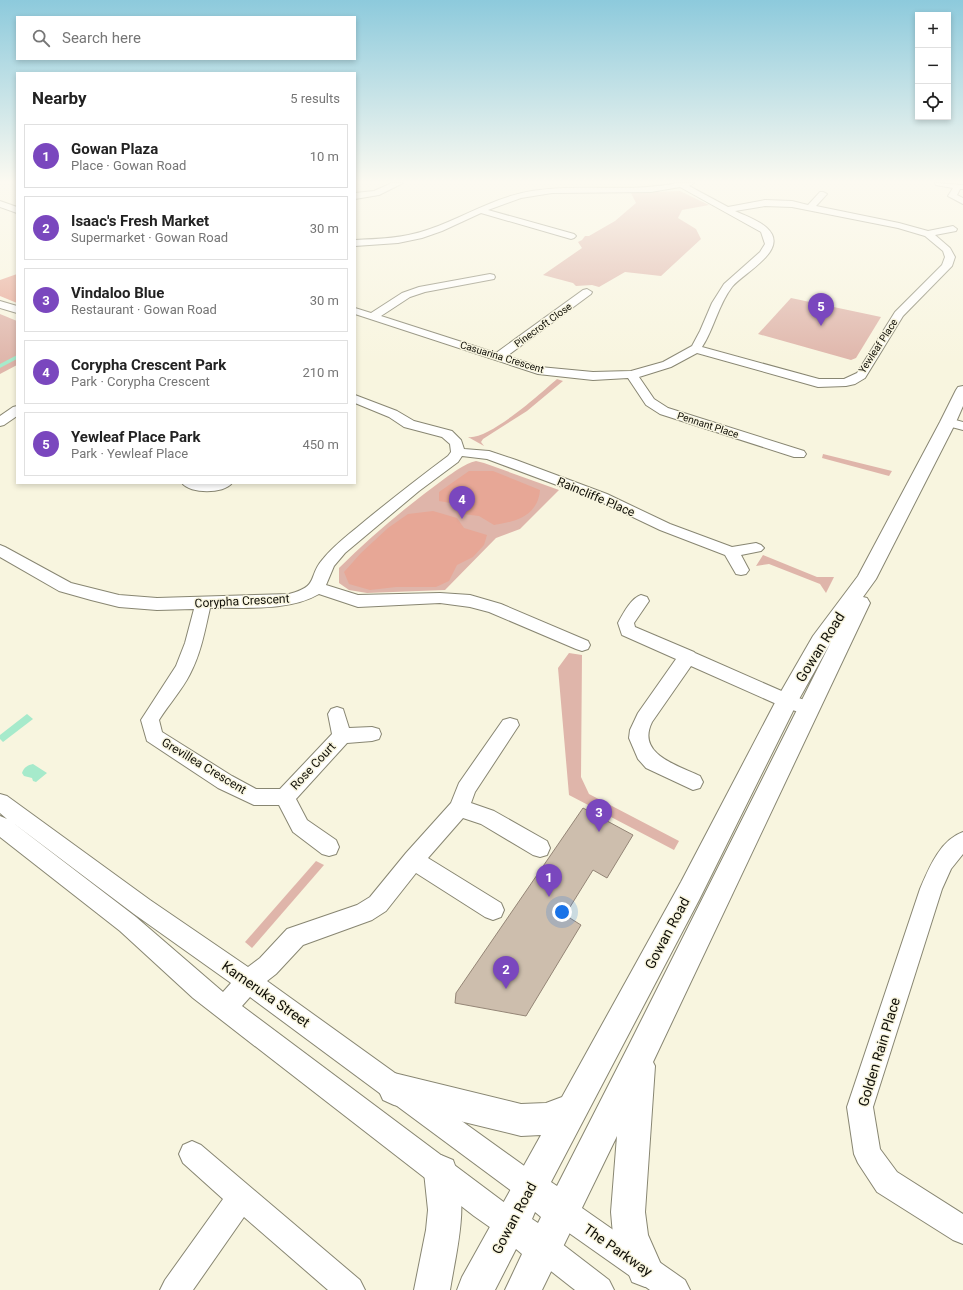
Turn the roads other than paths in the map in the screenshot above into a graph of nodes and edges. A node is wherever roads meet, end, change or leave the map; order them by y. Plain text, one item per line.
1 (769, 243) edge
2 (940, 243) edge
3 (490, 277) dead end
4 (587, 292) dead end
5 (0, 304) edge
6 (16, 310) edge
7 (356, 311) edge
8 (373, 316) junction
9 (695, 349) junction
10 (498, 357) junction
11 (632, 375) junction
12 (963, 390) edge
13 (356, 399) edge
14 (16, 411) edge
15 (0, 422) edge
16 (956, 424) edge
17 (458, 452) junction
18 (799, 454) dead end
19 (194, 484) edge
20 (223, 484) edge
21 (756, 548) dead end
22 (0, 550) edge
23 (731, 552) junction
24 (741, 570) dead end
25 (317, 588) junction
26 (641, 601) dead end
27 (203, 603) junction
28 (582, 645) dead end
29 (688, 656) junction
30 (799, 705) junction
31 (337, 714) dead end
32 (510, 725) dead end
33 (372, 734) dead end
34 (342, 736) junction
35 (693, 782) dead end
36 (285, 797) junction
37 (0, 802) edge
38 (459, 808) junction
39 (0, 825) edge
40 (963, 841) edge
41 (329, 847) dead end
42 (540, 848) dead end
43 (414, 860) junction
44 (493, 910) dead end
45 (248, 981) junction
46 (224, 1008) junction
47 (640, 1056) junction
48 (394, 1089) junction
49 (572, 1109) junction
50 (192, 1154) dead end
51 (441, 1172) junction
52 (531, 1188) junction
53 (241, 1197) junction
54 (562, 1211) junction
55 (511, 1224) junction
56 (963, 1230) edge
57 (543, 1247) junction
58 (645, 1269) junction
59 (175, 1290) edge
60 (350, 1290) edge
61 (432, 1290) edge
62 (475, 1290) edge
63 (523, 1290) edge
64 (599, 1290) edge
65 (675, 1290) edge

1 - 9 street
2 - 9 street, Yewleaf Place
3 - 8 street
4 - 10 street, Pinecroft Close
5 - 6 street
7 - 8 street, Casuarina Crescent
8 - 10 street, Casuarina Crescent
9 - 11 street, Casuarina Crescent
10 - 11 street, Casuarina Crescent
11 - 18 street, Pennant Place
12 - 16 main road, Gowan Road
13 - 17 street
14 - 15 street
16 - 30 main road, Gowan Road
17 - 23 street, Raincliffe Place
17 - 25 street
19 - 20 street
21 - 23 street, Raincliffe Place
22 - 27 street, Corypha Crescent
23 - 24 street
25 - 27 street, Corypha Crescent
25 - 28 street
26 - 29 street
27 - 36 street, Grevillea Crescent
29 - 30 street
29 - 35 street
30 - 47 main road, Gowan Road
30 - 49 main road, Gowan Road
31 - 34 street, Rose Court
32 - 38 street
33 - 34 street, Rose Court
34 - 36 street, Rose Court
36 - 41 street
37 - 45 street, Kameruka Street
38 - 42 street
38 - 43 street
39 - 46 street
40 - 56 street, Golden Rain Place
43 - 44 street
43 - 45 street
45 - 46 street
45 - 48 street, Kameruka Street
46 - 51 street
47 - 54 main road, Gowan Road
47 - 58 main road
48 - 49 main road
48 - 52 street, Kameruka Street
49 - 52 main road, Gowan Road
50 - 53 street
51 - 55 street
51 - 61 main road
52 - 54 main road
52 - 55 main road, Gowan Road
53 - 59 street
53 - 60 street
54 - 57 main road, Gowan Road
54 - 58 street, The Parkway
55 - 57 main road
55 - 62 main road, Gowan Road
57 - 63 main road, Gowan Road
57 - 64 street
58 - 65 street, The Parkway

